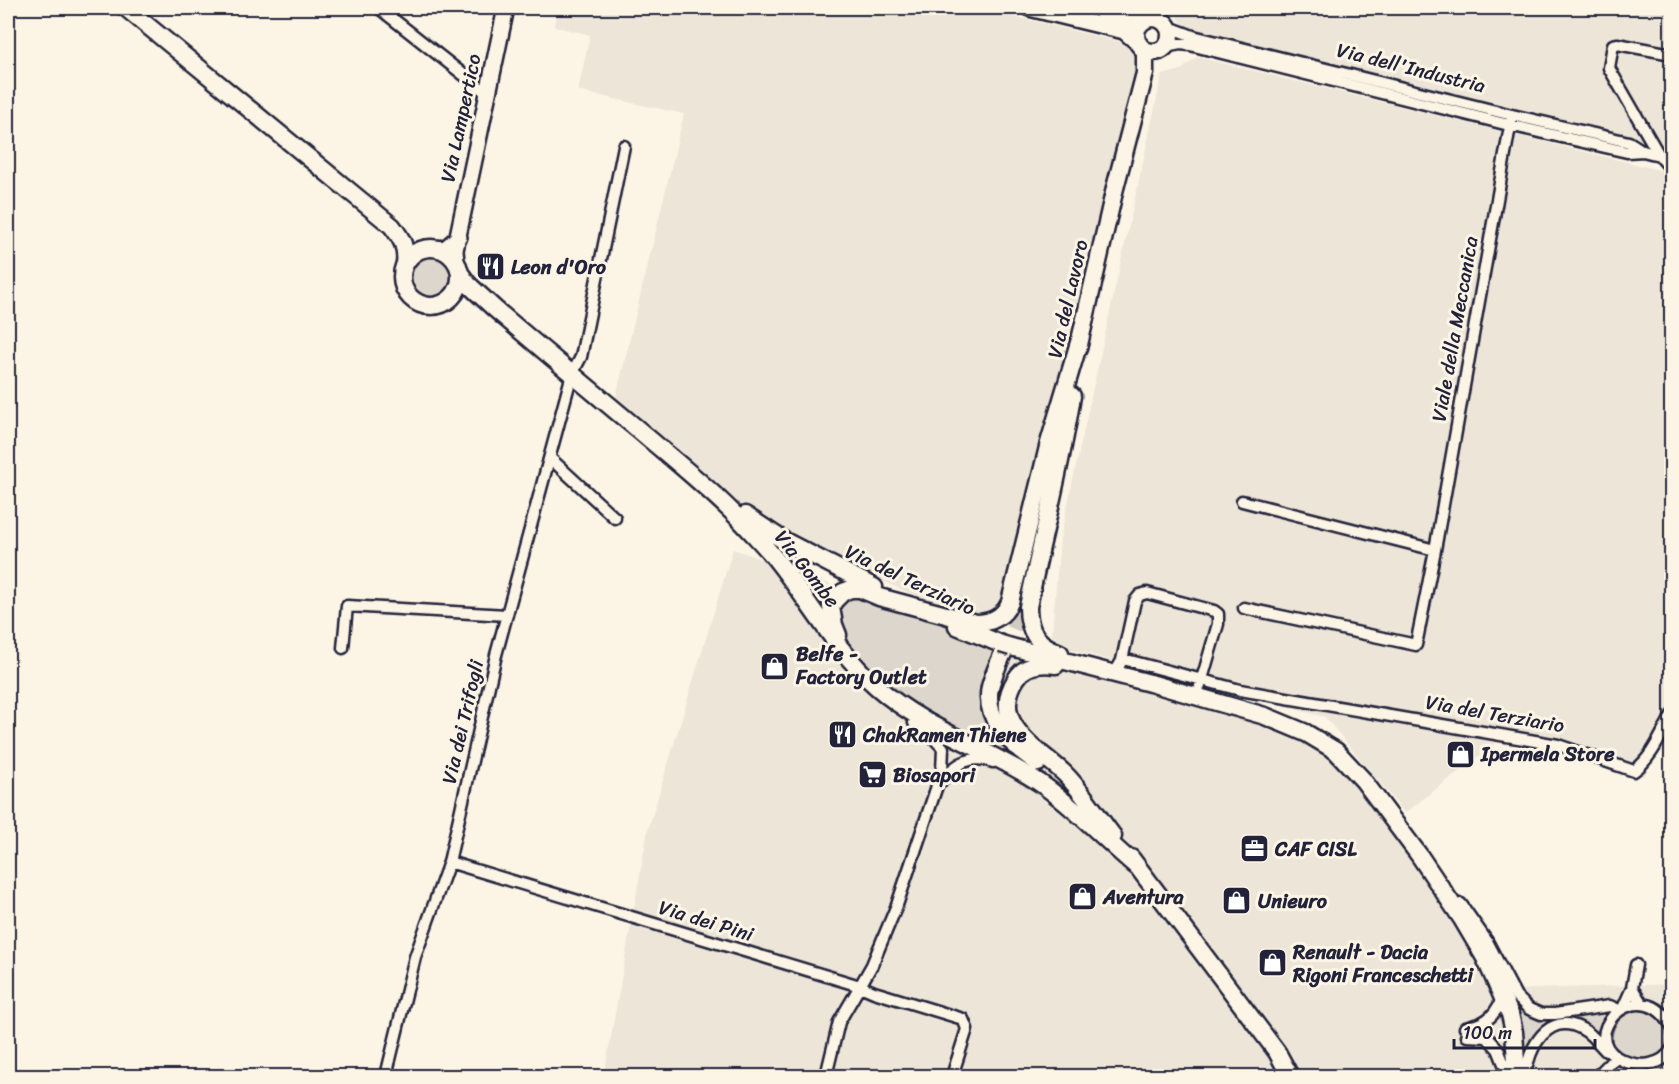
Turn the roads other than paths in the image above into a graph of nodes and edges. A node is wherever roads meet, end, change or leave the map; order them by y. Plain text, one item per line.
1 (379, 8) edge
2 (506, 8) edge
3 (1029, 8) edge
4 (1056, 8) edge
5 (129, 10) edge
6 (1158, 17) edge
7 (1151, 48) junction
8 (1671, 54) edge
9 (488, 94) junction
10 (1510, 120) junction
11 (624, 146) dead end
12 (1659, 155) junction
13 (1671, 170) edge
14 (392, 226) junction
15 (459, 237) junction
16 (434, 248) junction
17 (405, 264) junction
18 (458, 267) junction
19 (439, 305) junction
20 (495, 309) junction
21 (1080, 339) junction
22 (573, 375) junction
23 (550, 459) junction
24 (705, 486) junction
25 (1242, 501) dead end
26 (615, 518) dead end
27 (1036, 535) dead end
28 (1435, 550) junction
29 (912, 606) junction
30 (1244, 608) dead end
31 (507, 615) junction
32 (343, 648) dead end
33 (1005, 648) junction
34 (1118, 667) junction
35 (1096, 668) junction
36 (875, 685) junction
37 (1200, 688) junction
38 (1278, 697) junction
39 (1671, 715) edge
40 (1266, 717) junction
41 (1021, 771) junction
42 (939, 785) junction
43 (1082, 795) junction
44 (1419, 855) junction
45 (449, 862) junction
46 (1136, 866) junction
47 (1636, 965) dead end
48 (860, 986) junction
49 (1632, 988) junction
50 (1500, 995) junction
51 (1642, 1004) junction
52 (1621, 1009) junction
53 (1671, 1027) edge
54 (1273, 1047) junction
55 (1671, 1049) edge
56 (1610, 1057) junction
57 (1510, 1074) edge
58 (386, 1077) edge
59 (826, 1077) edge
60 (952, 1077) edge
61 (1278, 1077) edge
62 (1290, 1077) edge
63 (1298, 1077) edge
64 (1525, 1077) edge
65 (1597, 1077) edge

1 - 9 street
2 - 9 street, Via Lampertico
3 - 7 street
4 - 6 street, Via dell'Industria
5 - 14 main road
6 - 7 main road
6 - 7 main road
6 - 10 street, Via dell'Industria
7 - 10 street, Via dell'Industria
7 - 21 main road, Via del Lavoro
8 - 12 street
9 - 15 street, Via Lampertico
10 - 12 street, Via dell'Industria
10 - 28 street, Viale della Meccanica
11 - 22 street, Via dei Trifogli
12 - 13 street
14 - 16 main road
14 - 17 main road
15 - 16 street
15 - 18 street, Via Lampertico
16 - 17 main road
16 - 18 main road
17 - 19 main road
18 - 19 main road
18 - 20 main road, Via Gombe
19 - 20 main road
20 - 22 main road, Via Gombe
21 - 27 main road, Via del Lavoro
21 - 29 main road
21 - 35 main road
22 - 23 street, Via dei Trifogli
22 - 24 main road, Via Gombe
23 - 26 street
23 - 31 street, Via dei Trifogli
24 - 29 main road, Via del Terziario
24 - 36 main road, Via Gombe
25 - 28 street
28 - 30 street, Viale della Meccanica
29 - 33 main road, Via del Terziario
29 - 36 main road
31 - 32 street
31 - 45 street, Via dei Trifogli
33 - 35 main road, Via del Terziario
33 - 43 main road
34 - 35 main road, Via del Terziario
34 - 37 main road, Via del Terziario
34 - 37 street
35 - 43 main road
36 - 41 main road, Via Gombe
36 - 42 street
37 - 38 street, Via del Terziario
37 - 40 main road, Via del Terziario
38 - 39 street, Via del Terziario
38 - 40 street
40 - 44 main road, Via del Terziario
41 - 42 street
41 - 46 main road, Via Gombe
42 - 48 street
43 - 46 main road, Via Gombe
44 - 50 main road, Via del Terziario
44 - 52 street, Via del Terziario
45 - 48 street, Via dei Pini
45 - 58 street, Via dei Trifogli
46 - 54 main road, Via Gombe
47 - 49 street
48 - 59 street
48 - 60 street, Via dei Pini
49 - 51 street
49 - 52 street
50 - 57 main road, Via del Terziario
50 - 57 street
51 - 52 street, Via del Terziario
51 - 53 street
52 - 56 street
54 - 61 main road
54 - 62 main road, Via Gombe
54 - 63 main road
55 - 56 street
56 - 64 street
56 - 65 street

